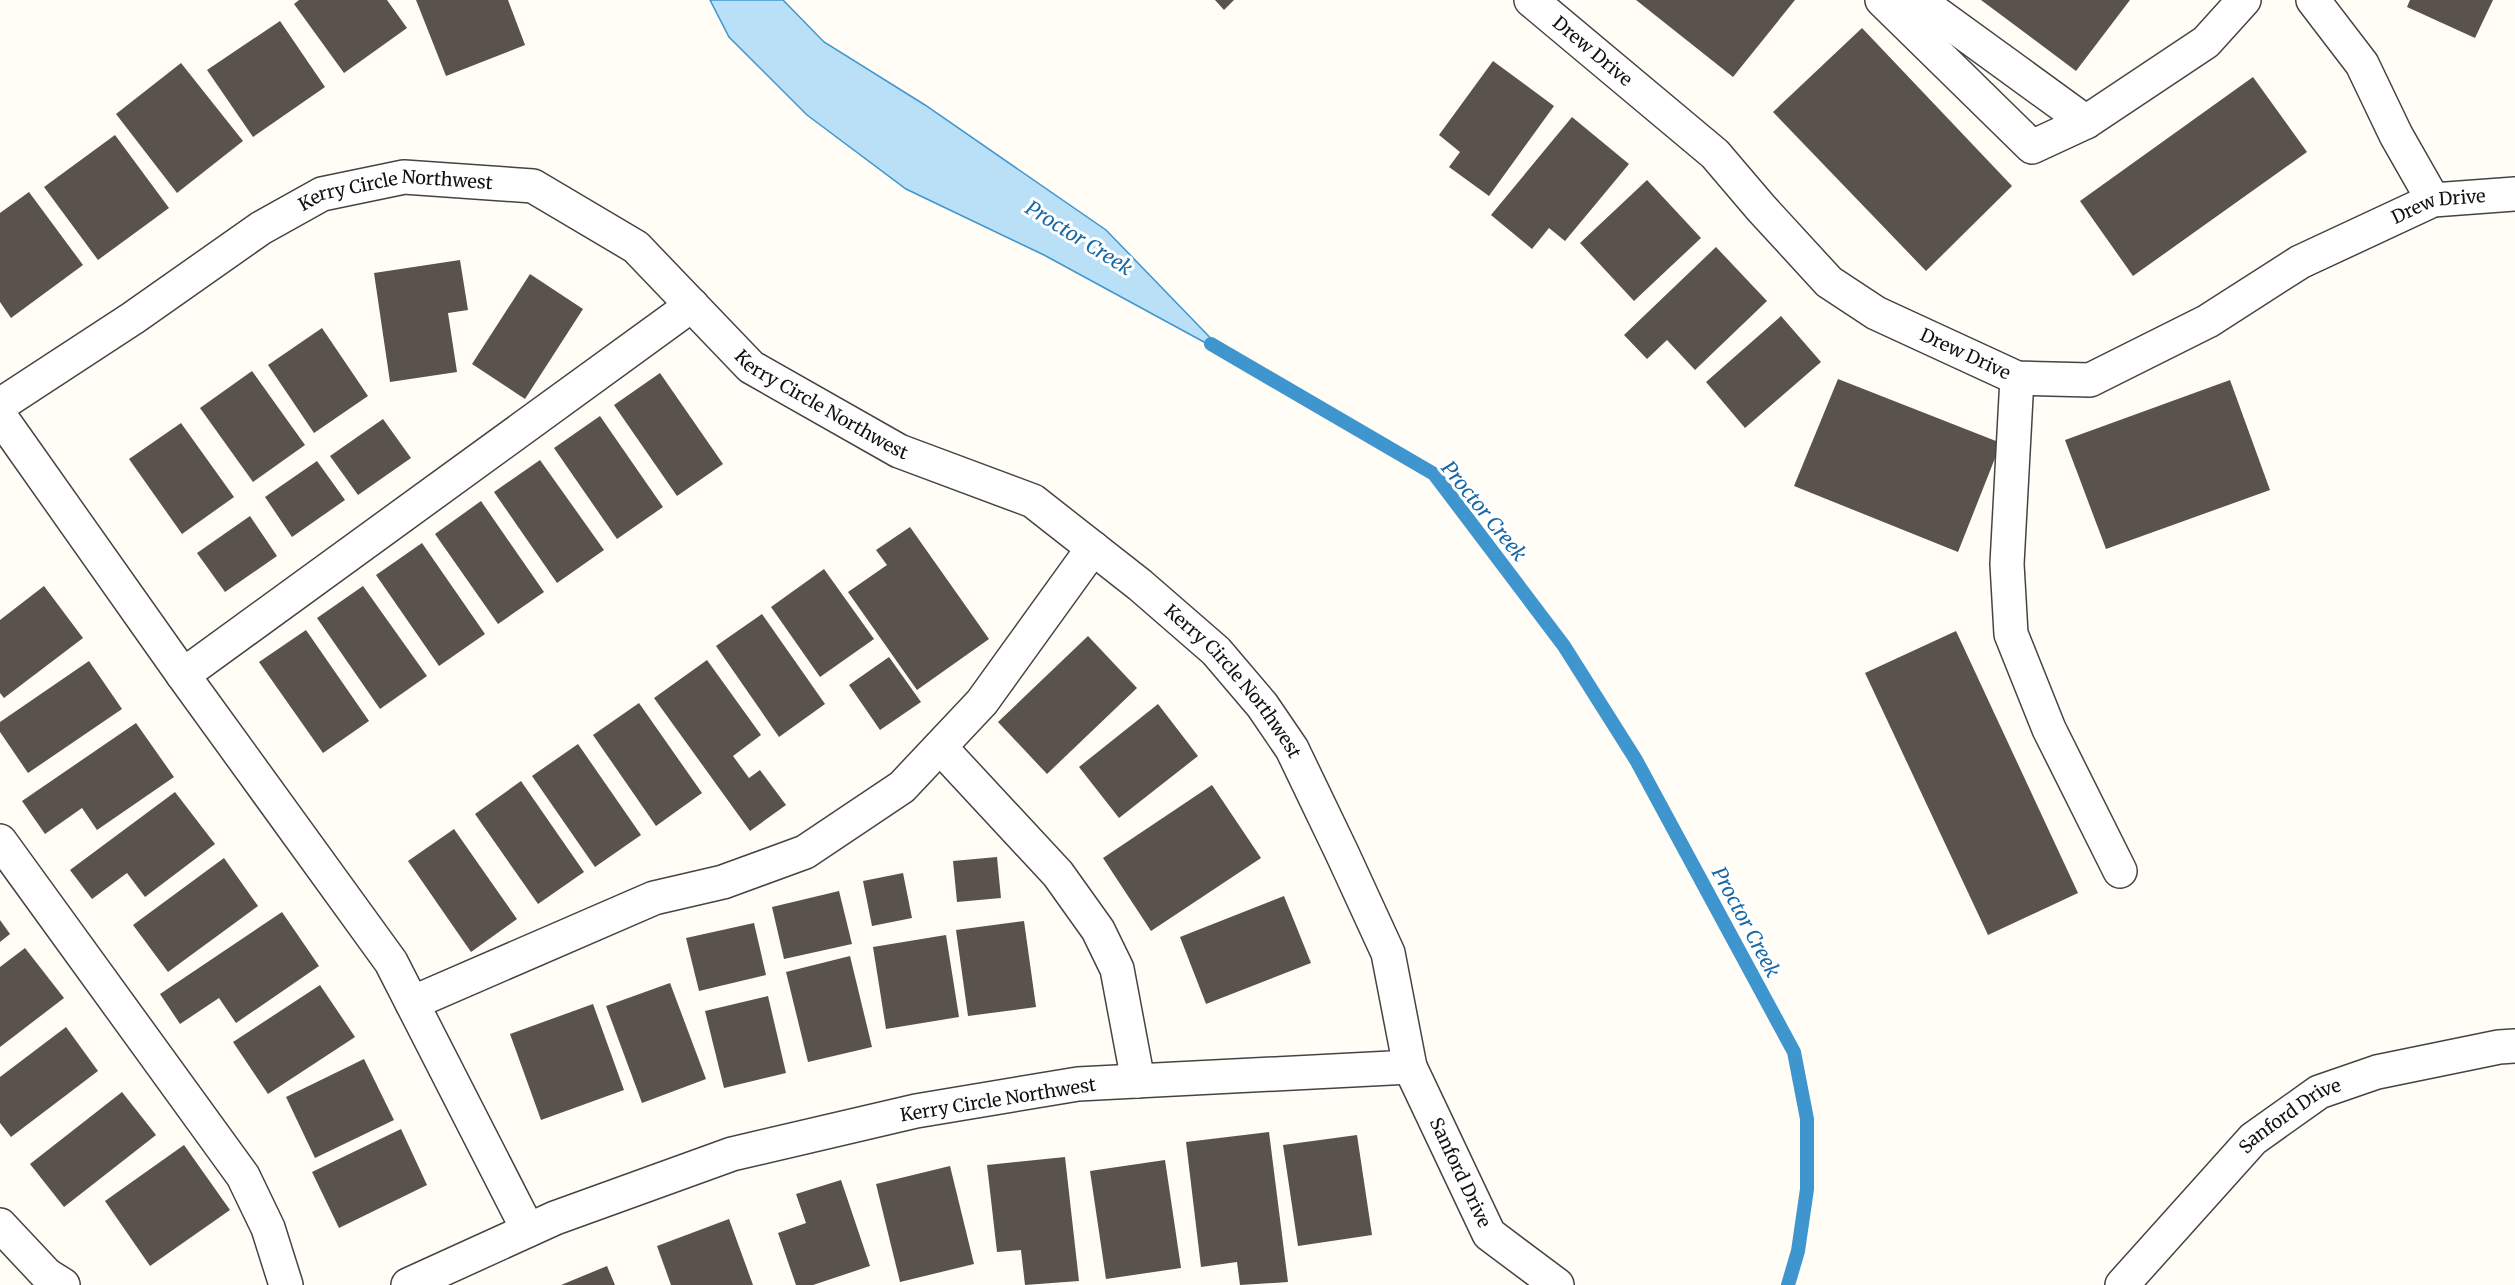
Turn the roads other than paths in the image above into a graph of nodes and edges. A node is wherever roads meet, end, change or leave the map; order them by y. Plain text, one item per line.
1 (1531, 0) edge
2 (1882, 0) edge
3 (1918, 0) edge
4 (2244, 0) edge
5 (2313, 0) edge
6 (2086, 122) junction
7 (2515, 194) edge
8 (2433, 200) junction
9 (692, 305) junction
10 (2017, 378) junction
11 (0, 405) edge
12 (0, 416) edge
13 (1093, 548) junction
14 (183, 675) junction
15 (940, 747) junction
16 (0, 841) edge
17 (2120, 871) dead end
18 (412, 1003) junction
19 (2515, 1046) edge
20 (1410, 1067) junction
21 (1138, 1081) junction
22 (0, 1225) edge
23 (528, 1230) junction
24 (63, 1285) edge
25 (286, 1285) edge
26 (408, 1285) edge
27 (1557, 1285) edge
28 (2122, 1285) edge

1 - 10 street, Drew Drive
2 - 6 street
3 - 6 street
4 - 6 street
5 - 8 street
7 - 8 street, Drew Drive
8 - 10 street, Drew Drive
9 - 11 street, Kerry Circle Northwest
9 - 13 street, Kerry Circle Northwest
9 - 14 street
10 - 17 street
12 - 14 street
13 - 15 street
13 - 20 street, Kerry Circle Northwest
14 - 18 street
15 - 18 street
15 - 21 street
16 - 25 street
18 - 23 street
19 - 28 street, Sanford Drive
20 - 21 street, Kerry Circle Northwest
20 - 27 street, Sanford Drive
21 - 23 street, Kerry Circle Northwest
22 - 24 street
23 - 26 street, Kerry Circle Northwest

